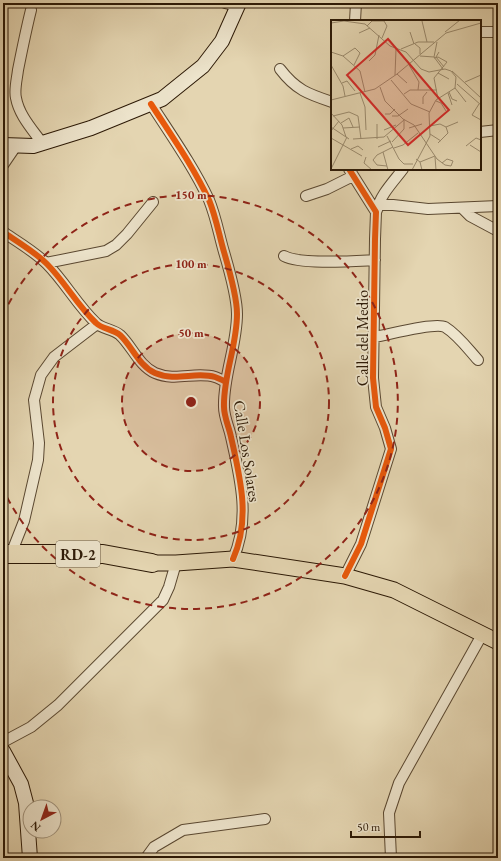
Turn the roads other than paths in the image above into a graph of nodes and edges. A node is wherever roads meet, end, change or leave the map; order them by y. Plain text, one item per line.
1 (356, 3) edge
2 (234, 4) edge
3 (31, 10) dead end
4 (355, 20) edge
5 (481, 32) edge
6 (498, 32) edge
7 (280, 69) dead end
8 (331, 102) edge
9 (150, 104) junction
10 (498, 130) edge
11 (481, 132) edge
12 (42, 143) junction
13 (10, 145) edge
14 (3, 165) edge
15 (402, 170) edge
16 (351, 172) edge
17 (306, 196) dead end
18 (153, 202) dead end
19 (498, 206) edge
20 (462, 208) junction
21 (377, 209) junction
22 (498, 231) edge
23 (3, 232) edge
24 (284, 256) dead end
25 (375, 260) junction
26 (46, 263) junction
27 (97, 324) junction
28 (374, 337) junction
29 (478, 360) dead end
30 (226, 382) junction
31 (6, 557) edge
32 (233, 559) junction
33 (152, 563) joint
34 (176, 563) junction
35 (345, 576) junction
36 (483, 633) junction
37 (498, 642) edge
38 (3, 742) edge
39 (3, 752) edge
40 (265, 819) dead end
41 (30, 858) edge
42 (146, 858) edge
43 (391, 858) edge

1 - 4 street
2 - 9 main road
3 - 12 street
5 - 6 street
7 - 8 street
9 - 12 main road
9 - 30 street, Calle Los Solares
10 - 11 street
12 - 13 main road
13 - 14 street
15 - 21 street
16 - 17 street
16 - 21 street
18 - 26 street
19 - 20 street
20 - 21 street
20 - 22 street
21 - 25 street, Calle del Medio
23 - 26 street
24 - 25 street
25 - 28 street, Calle del Medio
26 - 27 street
27 - 30 street
27 - 31 street
28 - 29 street
28 - 35 street, Calle del Medio
30 - 32 street, Calle Los Solares
31 - 33 highway, RD-2
32 - 34 main road, RD-2
32 - 35 main road, RD-2
33 - 34 main road, RD-2
34 - 38 street
35 - 36 main road, RD-2
36 - 37 main road, RD-2
36 - 43 street
39 - 41 main road
40 - 42 street

